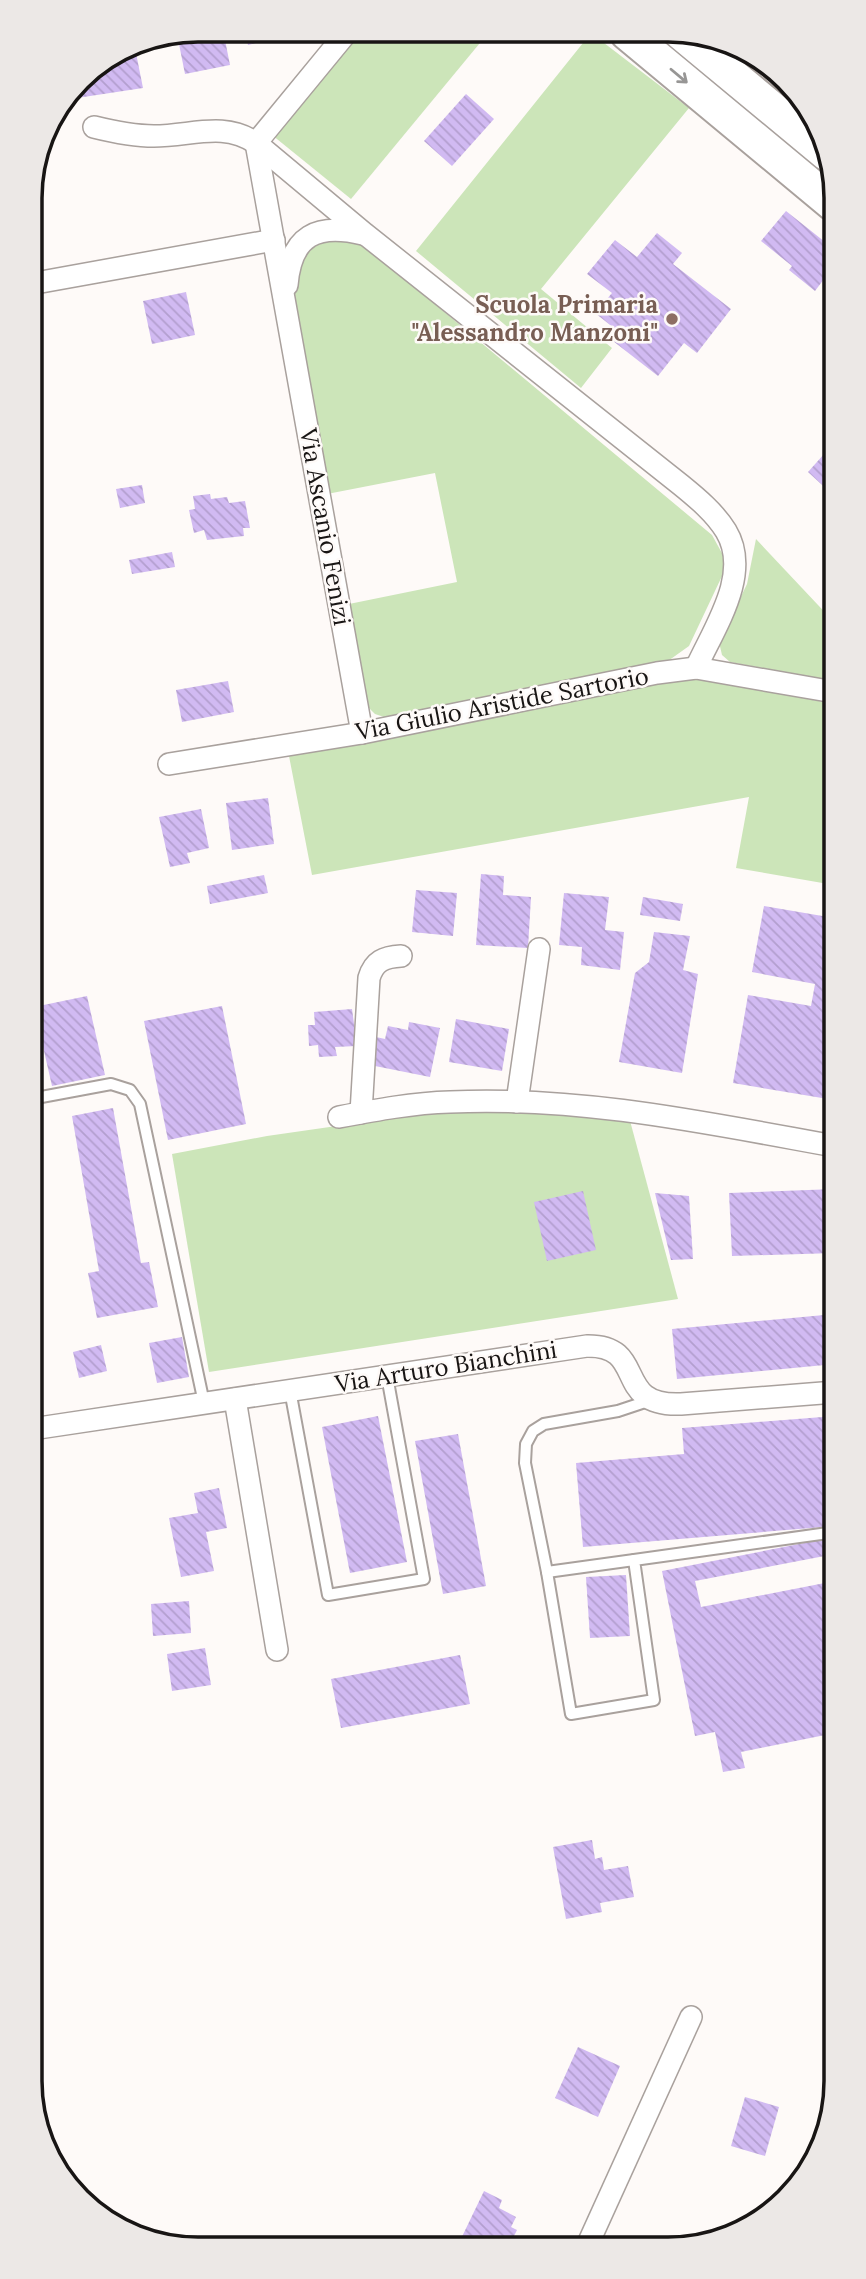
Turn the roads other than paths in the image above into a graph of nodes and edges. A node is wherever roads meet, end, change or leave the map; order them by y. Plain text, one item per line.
1 (339, 42) edge
2 (638, 42) edge
3 (695, 44) edge
4 (94, 127) dead end
5 (257, 143) junction
6 (814, 143) edge
7 (824, 196) edge
8 (365, 234) junction
9 (274, 240) junction
10 (42, 282) edge
11 (288, 320) junction
12 (696, 668) junction
13 (824, 690) edge
14 (362, 733) junction
15 (169, 764) dead end
16 (539, 949) dead end
17 (401, 956) dead end
18 (42, 1097) edge
19 (517, 1102) junction
20 (361, 1113) junction
21 (340, 1117) dead end
22 (824, 1144) edge
23 (387, 1376) junction
24 (290, 1390) junction
25 (824, 1393) edge
26 (235, 1399) junction
27 (651, 1400) junction
28 (204, 1403) junction
29 (42, 1427) edge
30 (824, 1534) edge
31 (634, 1560) junction
32 (547, 1572) junction
33 (277, 1650) dead end
34 (691, 2017) dead end
35 (591, 2237) edge

1 - 5 street
2 -> 7 main road
3 - 6 main road
4 - 5 street
5 - 8 street
5 - 9 street, Via Ascanio Fenizi
8 - 11 street, Via Ascanio Fenizi
8 - 12 street
9 - 10 street
9 - 11 street, Via Ascanio Fenizi
11 - 14 street, Via Ascanio Fenizi
12 - 13 street, Via Giulio Aristide Sartorio
12 - 14 street, Via Giulio Aristide Sartorio
14 - 15 street, Via Giulio Aristide Sartorio
16 - 19 street
17 - 20 street
18 - 28 lane
19 - 20 street
19 - 22 street
20 - 21 street
23 - 24 street, Via Arturo Bianchini
23 - 24 lane
23 - 27 street, Via Arturo Bianchini
24 - 26 street, Via Arturo Bianchini
25 - 27 street
26 - 28 street, Via Arturo Bianchini
26 - 33 street
27 - 32 lane
28 - 29 street, Via Arturo Bianchini
30 - 31 lane
31 - 32 lane
31 - 32 lane
34 - 35 street

